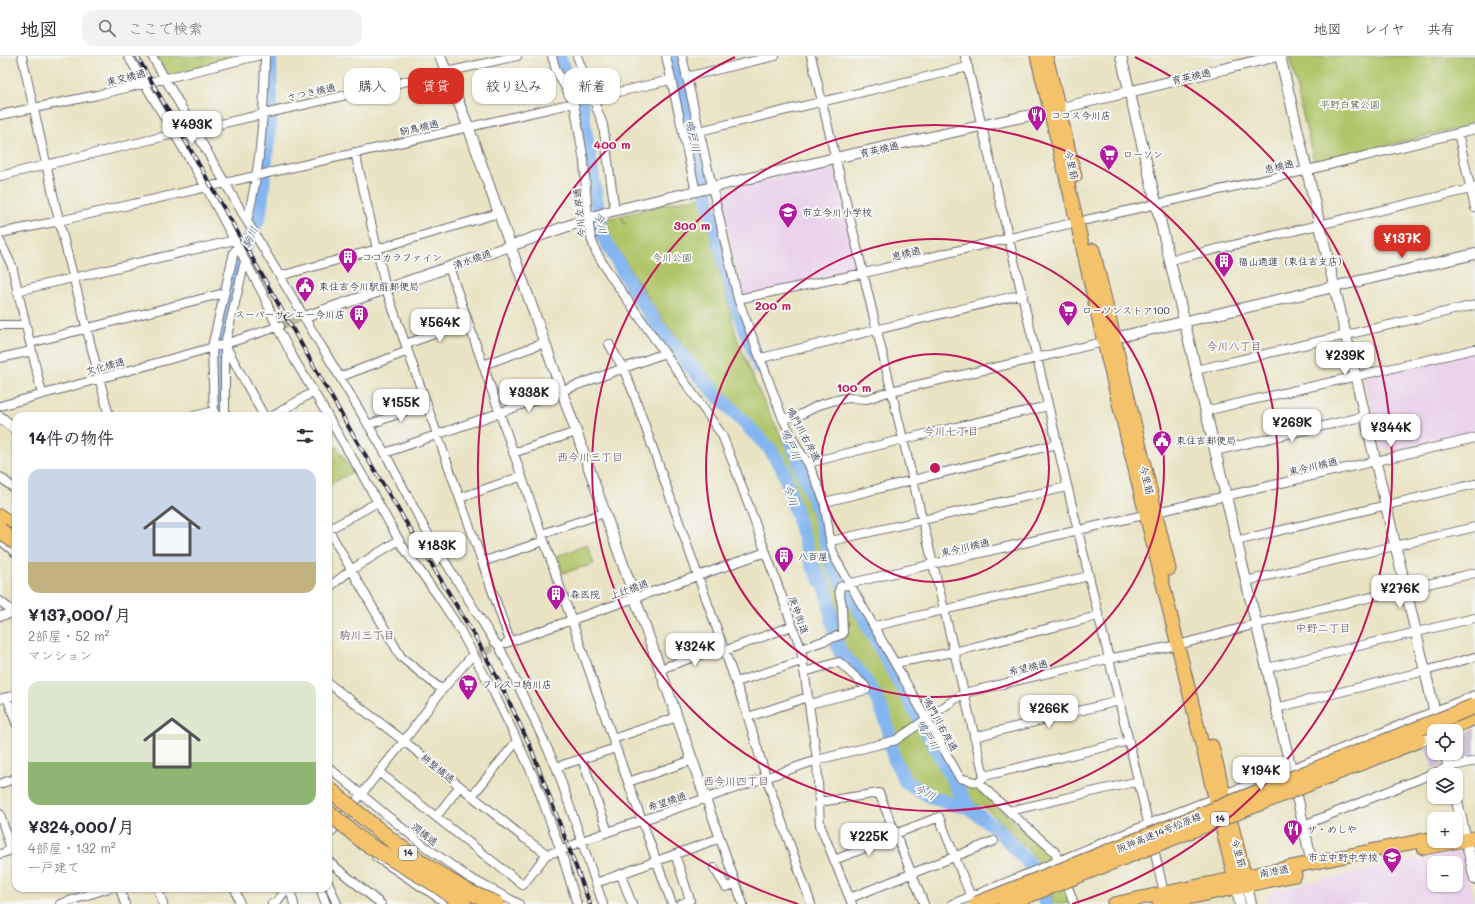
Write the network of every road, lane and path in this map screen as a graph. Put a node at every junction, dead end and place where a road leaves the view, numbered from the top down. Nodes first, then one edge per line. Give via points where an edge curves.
1 (22, 56) edge
2 (128, 56) edge
3 (152, 56) edge
4 (257, 56) edge
5 (265, 56) edge
6 (440, 56) edge
7 (517, 56) edge
8 (552, 56) edge
9 (577, 56) edge
10 (666, 56) edge
11 (682, 56) edge
12 (775, 56) edge
13 (811, 56) edge
14 (965, 56) edge
15 (1037, 56) edge
16 (1046, 56) edge
17 (1121, 56) edge
18 (1277, 56) edge
19 (1280, 56) edge
20 (968, 67) junction
21 (444, 68) edge
22 (464, 68) edge
23 (582, 68) edge
24 (686, 77) junction
25 (164, 78) junction
26 (670, 80) junction
27 (408, 81) edge
28 (144, 83) junction
29 (564, 85) edge
30 (1130, 91) junction
31 (620, 92) edge
32 (822, 102) junction
33 (459, 104) edge
34 (569, 104) edge
35 (574, 104) edge
36 (595, 104) edge
37 (33, 108) junction
38 (1054, 109) junction
39 (264, 113) junction
40 (0, 115) edge
41 (468, 126) junction
42 (982, 126) junction
43 (1475, 129) edge
44 (194, 130) junction
45 (699, 131) junction
46 (1458, 133) junction
47 (174, 134) junction
48 (355, 152) junction
49 (835, 158) junction
50 (46, 165) junction
51 (1308, 170) junction
52 (258, 175) junction
53 (0, 176) edge
54 (225, 182) junction
55 (206, 187) junction
56 (1473, 189) edge
57 (705, 190) junction
58 (1156, 204) junction
59 (1475, 208) edge
60 (615, 211) junction
61 (499, 213) junction
62 (595, 217) junction
63 (59, 221) junction
64 (1082, 221) junction
65 (249, 224) junction
66 (1320, 225) junction
67 (0, 233) edge
68 (1010, 238) junction
69 (0, 241) edge
70 (511, 245) junction
71 (237, 246) junction
72 (377, 249) junction
73 (1475, 254) edge
74 (1170, 260) junction
75 (245, 261) junction
76 (449, 267) junction
77 (864, 273) junction
78 (280, 276) junction
79 (73, 278) junction
80 (1335, 286) junction
81 (386, 288) junction
82 (17, 291) junction
83 (224, 292) junction
84 (1023, 294) junction
85 (738, 299) junction
86 (1475, 305) edge
87 (305, 317) junction
88 (1185, 321) junction
89 (468, 322) junction
90 (0, 325) edge
91 (26, 325) junction
92 (278, 327) junction
93 (85, 328) junction
94 (877, 330) junction
95 (1346, 335) junction
96 (1109, 340) junction
97 (544, 342) junction
98 (30, 343) junction
99 (224, 344) junction
100 (609, 344) dead end
101 (214, 347) junction
102 (407, 348) junction
103 (1475, 349) edge
104 (32, 351) junction
105 (665, 353) junction
106 (0, 358) edge
107 (761, 358) junction
108 (1038, 358) junction
109 (483, 365) junction
110 (623, 368) junction
111 (1196, 370) junction
112 (1356, 376) junction
113 (340, 377) junction
114 (99, 378) junction
115 (562, 391) junction
116 (891, 391) junction
117 (313, 392) junction
118 (42, 394) junction
119 (427, 403) junction
120 (0, 406) edge
121 (1048, 406) junction
122 (1205, 411) junction
123 (108, 412) edge
124 (214, 412) edge
125 (225, 412) edge
126 (262, 412) edge
127 (280, 412) edge
128 (326, 412) edge
129 (499, 412) junction
130 (1366, 416) junction
131 (0, 417) edge
132 (783, 419) junction
133 (368, 425) junction
134 (12, 427) edge
135 (332, 429) edge
136 (576, 432) junction
137 (437, 434) junction
138 (1475, 438) edge
139 (904, 439) junction
140 (1057, 444) junction
141 (1215, 451) junction
142 (385, 453) junction
143 (513, 453) junction
144 (1376, 461) junction
145 (808, 463) junction
146 (522, 476) junction
147 (0, 477) edge
148 (913, 480) junction
149 (1475, 484) edge
150 (12, 487) edge
151 (1068, 487) junction
152 (1226, 496) junction
153 (460, 498) junction
154 (378, 502) junction
155 (824, 502) junction
156 (1387, 505) junction
157 (0, 510) edge
158 (604, 513) junction
159 (1150, 513) junction
160 (0, 517) edge
161 (12, 519) edge
162 (923, 520) junction
163 (12, 526) edge
164 (1475, 527) edge
165 (332, 530) edge
166 (1078, 531) junction
167 (332, 537) edge
168 (543, 538) junction
169 (399, 540) junction
170 (1236, 540) junction
171 (831, 541) junction
172 (1397, 546) junction
173 (766, 552) junction
174 (482, 562) junction
175 (933, 565) junction
176 (351, 570) junction
177 (1475, 573) edge
178 (697, 576) junction
179 (1089, 576) junction
180 (1246, 581) junction
181 (332, 585) edge
182 (846, 585) junction
183 (1407, 589) junction
184 (634, 598) junction
185 (0, 601) edge
186 (944, 609) junction
187 (12, 611) edge
188 (12, 614) edge
189 (0, 616) edge
190 (1098, 616) junction
191 (1475, 618) edge
192 (572, 620) junction
193 (1256, 624) junction
194 (792, 626) junction
195 (875, 626) junction
196 (1416, 632) junction
197 (510, 641) junction
198 (1182, 644) junction
199 (499, 646) junction
200 (724, 649) junction
201 (801, 649) junction
202 (954, 652) junction
203 (474, 656) junction
204 (1475, 657) edge
205 (1108, 659) junction
206 (802, 661) junction
207 (895, 663) junction
208 (1267, 668) junction
209 (660, 669) junction
210 (1425, 671) junction
211 (804, 672) junction
212 (736, 682) junction
213 (332, 686) edge
214 (442, 690) junction
215 (964, 692) junction
216 (1475, 695) edge
217 (4, 698) edge
218 (808, 700) junction
219 (1119, 701) junction
220 (1475, 706) edge
221 (1276, 708) junction
222 (1434, 711) junction
223 (12, 715) edge
224 (677, 717) junction
225 (748, 717) junction
226 (1475, 718) edge
227 (922, 721) junction
228 (1438, 724) edge
229 (1459, 724) edge
230 (1462, 724) edge
231 (974, 737) junction
232 (1427, 738) edge
233 (1427, 738) edge
234 (613, 739) junction
235 (1128, 740) junction
236 (404, 741) junction
237 (517, 741) junction
238 (616, 748) junction
239 (582, 759) junction
240 (693, 760) junction
241 (817, 760) junction
242 (1475, 761) edge
243 (556, 767) junction
244 (1458, 768) edge
245 (332, 769) edge
246 (1291, 769) junction
247 (380, 773) junction
248 (984, 776) junction
249 (766, 777) junction
250 (12, 779) edge
251 (332, 780) edge
252 (1427, 780) edge
253 (1138, 781) junction
254 (1, 782) edge
255 (628, 782) junction
256 (979, 783) junction
257 (460, 786) junction
258 (332, 791) edge
259 (1296, 792) junction
260 (362, 795) junction
261 (472, 796) junction
262 (1219, 796) junction
263 (706, 799) junction
264 (332, 801) edge
265 (819, 802) junction
266 (1458, 804) edge
267 (1009, 811) junction
268 (0, 814) edge
269 (332, 815) edge
270 (436, 817) junction
271 (332, 820) edge
272 (642, 820) junction
273 (1230, 820) junction
274 (337, 824) junction
275 (1149, 824) junction
276 (1304, 825) junction
277 (332, 831) edge
278 (608, 832) junction
279 (1467, 834) edge
280 (896, 835) junction
281 (720, 838) junction
282 (1427, 839) edge
283 (582, 841) junction
284 (994, 841) dead end
285 (12, 844) edge
286 (12, 850) edge
287 (560, 851) junction
288 (0, 854) edge
289 (547, 854) junction
290 (676, 854) junction
291 (955, 857) junction
292 (834, 860) junction
293 (656, 861) junction
294 (1059, 862) junction
295 (332, 864) edge
296 (1312, 864) junction
297 (714, 868) dead end
298 (621, 874) junction
299 (912, 874) junction
300 (1475, 879) edge
301 (1241, 882) junction
302 (596, 883) junction
303 (736, 884) junction
304 (97, 892) edge
305 (121, 892) edge
306 (159, 892) edge
307 (236, 892) edge
308 (278, 892) edge
309 (284, 892) edge
310 (290, 892) edge
311 (322, 892) edge
312 (332, 892) edge
313 (280, 897) junction
314 (974, 900) edge
315 (851, 901) edge
316 (1163, 901) edge
317 (60, 904) edge
318 (125, 904) edge
319 (163, 904) edge
320 (240, 904) edge
321 (272, 904) edge
322 (294, 904) edge
323 (326, 904) edge
324 (337, 904) edge
325 (381, 904) edge
326 (448, 904) edge
327 (463, 904) edge
328 (472, 904) edge
329 (489, 904) edge
330 (496, 904) edge
331 (519, 904) edge
332 (577, 904) edge
333 (603, 904) edge
334 (632, 904) edge
335 (672, 904) edge
336 (681, 904) edge
337 (743, 904) edge
338 (811, 904) edge
339 (924, 904) edge
340 (952, 904) edge
341 (1006, 904) edge
342 (1074, 904) edge
343 (1114, 904) edge
344 (1240, 904) edge
345 (1251, 904) edge

1 - 37 street
2 - 28 street
3 - 25 street
4 - 25 street, 東交橋通
5 - 39 street
6 - 21 street
7 - 22 street, さつき橋通
8 - 29 street, 今川左岸通
9 - 23 street
10 - 26 street
11 - 24 street, 鳴門川右岸通
12 - 24 street
13 - 32 street
14 - 20 street
15 - 38 main road, 今里筋
16 - 38 main road, 今里筋
17 - 30 street
18 - 30 street, 育英橋通
19 - 51 street
20 - 32 street
20 - 42 street
24 - 45 street, 鳴門川右岸通
25 - 28 street, 東交橋通
25 - 44 street
26 - 31 street
26 - 57 street
27 - 39 street, さつき橋通
28 - 37 street, 東交橋通
28 - 47 street
30 - 38 street, 育英橋通
30 - 58 street
32 - 45 street
32 - 49 street
33 - 41 street
34 - 41 street, 駒鳥橋通
35 - 62 street, 今川左岸通
36 - 60 street via 603,125
37 - 40 street, 東交橋通
37 - 50 street
38 - 42 street, 育英橋通
38 - 64 main road, 今里筋
39 - 44 street
39 - 52 street
41 - 48 street, 駒鳥橋通
41 - 61 street
42 - 49 street, 育英橋通
42 - 68 street
43 - 46 street, 恵橋通
44 - 54 street
45 - 57 street, 鳴門川右岸通
46 - 51 street, 恵橋通
46 - 56 street
47 - 50 street
47 - 55 street
48 - 52 street, 駒鳥橋通
48 - 72 street
49 - 57 street, 育英橋通
49 - 77 street
50 - 53 street
50 - 63 street
51 - 58 street, 恵橋通
51 - 66 street
52 - 54 street, 駒鳥橋通
52 - 65 street
54 - 55 street, 駒鳥橋通
54 - 65 street
55 - 63 street
55 - 71 street
56 - 59 street
56 - 66 street
57 - 60 street, 育英橋通
57 - 85 street, 鳴門川右岸通
58 - 64 street, 恵橋通
58 - 74 street
60 - 62 street, 育英橋通
61 - 70 street
61 - 72 street
62 - 70 street, 清水橋通
62 - 105 street, 今川左岸通 via 591,238 596,252
63 - 67 street
63 - 79 street
64 - 68 street, 恵橋通
64 - 96 main road, 今里筋
65 - 78 street
66 - 74 street
66 - 80 street
68 - 77 street, 恵橋通
68 - 84 street
69 - 82 street via 12,266
70 - 76 street, 清水橋通
70 - 97 street
71 - 75 street
71 - 79 street
71 - 83 street
72 - 78 street
72 - 81 street
73 - 80 street
74 - 88 street
75 - 92 street
75 - 99 street
76 - 81 street, 清水橋通
76 - 89 street
77 - 85 street, 恵橋通
77 - 94 street
78 - 87 street
79 - 82 street
79 - 93 street
80 - 88 street
80 - 95 street
81 - 87 street, 清水橋通
81 - 102 street
82 - 91 street
83 - 93 street
83 - 101 street
84 - 94 street
84 - 108 street
85 - 107 street, 鳴門川右岸通
86 - 95 street
87 - 113 street
88 - 96 street
88 - 111 street
89 - 102 street
89 - 109 street
90 - 91 street
91 - 98 street
92 - 99 street
92 - 117 street
93 - 98 street
93 - 114 street
94 - 107 street
94 - 116 street
95 - 111 street
95 - 112 street
96 - 108 street
96 - 159 main road, 今里筋
97 - 109 street
97 - 115 street
98 - 104 street
99 - 101 street, 文化橋通
99 - 125 street
99 - 126 street
100 - 110 street
101 - 114 street, 文化橋通
101 - 124 street
102 - 113 street
102 - 119 street
103 - 112 street
104 - 106 street
104 - 118 street
105 - 110 street
105 - 173 street, 庚申街道 via 722,435
107 - 132 street, 鳴門川右岸通
108 - 116 street
108 - 121 street
109 - 129 street
110 - 115 street
110 - 178 street
111 - 122 street
112 - 122 street
112 - 130 street
113 - 133 street
114 - 118 street, 文化橋通
114 - 123 street
115 - 129 street
115 - 136 street
116 - 132 street via 867,399 836,400
116 - 139 street
117 - 127 street
117 - 128 street
118 - 120 street, 文化橋通
119 - 133 street
119 - 137 street
121 - 139 street
121 - 140 street
122 - 141 street
129 - 137 street
129 - 143 street
130 - 141 street
130 - 144 street
131 - 134 street
132 - 145 street, 鳴門川右岸通
133 - 142 street
135 - 154 street
136 - 143 street
136 - 158 street
137 - 142 street
137 - 153 street
138 - 144 street, 東今川橋通
139 - 145 street
139 - 148 street
140 - 148 street
140 - 151 street
141 - 152 street
142 - 199 street via 424,527
143 - 146 street
144 - 152 street, 東今川橋通
144 - 156 street
145 - 155 street, 鳴門川右岸通
146 - 153 street
146 - 168 street
147 - 150 street
148 - 155 street
148 - 162 street
149 - 156 street
151 - 162 street
151 - 166 street
152 - 159 street, 東今川橋通
152 - 170 street
153 - 174 street
154 - 165 street
154 - 169 street
155 - 171 street, 鳴門川右岸通
156 - 170 street
156 - 172 street
157 - 161 street
158 - 168 street
158 - 184 street
159 - 166 street, 東今川橋通
159 - 198 main road, 今里筋
160 - 163 highway
162 - 171 street
162 - 175 street
164 - 172 street
166 - 175 street, 東今川橋通
166 - 179 street
167 - 176 street
168 - 174 street
168 - 192 street
169 - 176 street
169 - 203 street via 459,628
170 - 180 street
171 - 182 street, 鳴門川右岸通
172 - 180 street
172 - 183 street
173 - 178 street, 上辻橋通
173 - 194 street, 庚申街道
174 - 197 street
175 - 182 street, 東今川橋通
175 - 186 street
176 - 181 street
176 - 214 street via 401,657
177 - 183 street, 希望橋通
178 - 184 street, 上辻橋通
178 - 200 street
179 - 186 street
179 - 190 street
180 - 193 street
182 - 195 street, 鳴門川右岸通
182 - 201 street via 838,591 842,605 843,634
183 - 193 street, 希望橋通
183 - 196 street
184 - 192 street, 上辻橋通
184 - 209 street
185 - 187 street
186 - 195 street
186 - 202 street
188 - 189 street
190 - 202 street
190 - 205 street
191 - 196 street
192 - 197 street, 上辻橋通
192 - 234 street
193 - 198 street, 希望橋通
193 - 208 street
194 - 200 street
194 - 201 street, 庚申街道
195 - 207 street, 鳴門川右岸通
196 - 208 street
196 - 210 street
197 - 199 street, 上辻橋通
198 - 205 street, 希望橋通
198 - 262 main road, 今里筋
199 - 243 street
200 - 209 street
200 - 212 street
201 - 206 street, 庚申街道
202 - 207 street
202 - 215 street
203 - 214 street
203 - 237 street
204 - 210 street
205 - 215 street, 希望橋通
205 - 219 street
206 - 211 street, 庚申街道
206 - 212 street
207 - 227 street, 鳴門川右岸通
208 - 221 street
209 - 224 street
210 - 221 street
210 - 222 street
211 - 218 street, 庚申街道
211 - 218 street via 839,662 865,686 866,690
212 - 225 street
213 - 236 street, 耕整橋通
214 - 236 street
215 - 227 street, 希望橋通
215 - 231 street
216 - 222 street
217 - 223 street
218 - 225 street
218 - 241 street, 庚申街道
219 - 231 street
219 - 235 street
220 - 314 highway, 阪神高速14号松原線 / 14, bridge
221 - 246 street
222 - 228 street
222 - 246 street
224 - 234 street
224 - 240 street
225 - 249 street
226 - 229 highway
226 - 230 street
227 - 241 street, 希望橋通 via 896,740
227 - 256 street, 鳴門川右岸通 via 960,778
231 - 248 street
232 - 259 street
233 - 341 highway, 阪神高速14号松原線 / 14, bridge
234 - 238 street
235 - 248 street
235 - 253 street
236 - 247 street
236 - 257 street, 耕整橋通
237 - 261 street
237 - 287 street via 535,780
238 - 239 street
238 - 255 street
239 - 243 street
239 - 278 street
240 - 255 street
240 - 263 street
241 - 249 street, 希望橋通
241 - 265 street, 庚申街道
242 - 244 street
243 - 283 street
245 - 260 street, 潤橋通
246 - 259 street
246 - 262 street
247 - 260 street
247 - 270 street
248 - 256 street
249 - 263 street, 希望橋通
249 - 338 street
250 - 254 street
251 - 329 highway, bridge
252 - 276 street
253 - 267 street
253 - 275 street
255 - 272 street
256 - 267 street
257 - 261 street, 耕整橋通
257 - 270 street
258 - 330 highway, 14, bridge via 388,839 424,865 464,890
259 - 273 street
259 - 276 street
260 - 274 street
260 - 331 street, 潤橋通 via 423,845 468,877
261 - 289 street, 耕整橋通
262 - 273 main road, 今里筋
262 - 275 street
262 - 301 main road, 今里筋
263 - 272 street, 希望橋通
263 - 281 street
264 - 328 highway, 14, bridge via 422,874
265 - 280 street via 879,793
265 - 292 street, 庚申街道 via 820,825
266 - 279 street
267 - 294 street via 1055,852
268 - 285 street
269 - 327 highway, bridge via 365,843 437,885
270 - 289 street via 522,885
271 - 274 street
272 - 278 street, 希望橋通
272 - 293 street
273 - 301 main road, 今里筋
274 - 277 street
274 - 326 street via 379,860
275 - 294 street
275 - 316 street
276 - 296 street
278 - 283 street, 希望橋通
279 - 300 street
279 - 301 main road, 南港通
280 - 291 street via 939,817
280 - 292 street
280 - 299 street
281 - 290 street
281 - 303 street
282 - 296 main road, 南港通
283 - 287 street, 希望橋通
283 - 302 street
284 - 291 street
286 - 288 street
287 - 289 street, 希望橋通
287 - 332 street
290 - 293 street
290 - 336 street via 690,900
291 - 299 street
291 - 314 street
292 - 315 street, 庚申街道
293 - 298 street
293 - 335 street
294 - 314 street
294 - 342 street
295 - 325 street
296 - 301 main road, 南港通
297 - 303 street via 726,887
298 - 302 street
298 - 334 street
299 - 315 street
299 - 339 street
301 - 316 main road, 南港通
301 - 344 street, 今里筋
301 - 345 street, 今里筋
302 - 333 street
303 - 337 street
304 - 317 street
305 - 318 street
306 - 319 street
307 - 320 street
308 - 313 street
309 - 313 street
310 - 322 street
311 - 323 street
312 - 324 street
313 - 321 street
314 - 340 street
316 - 343 main road, 南港通

